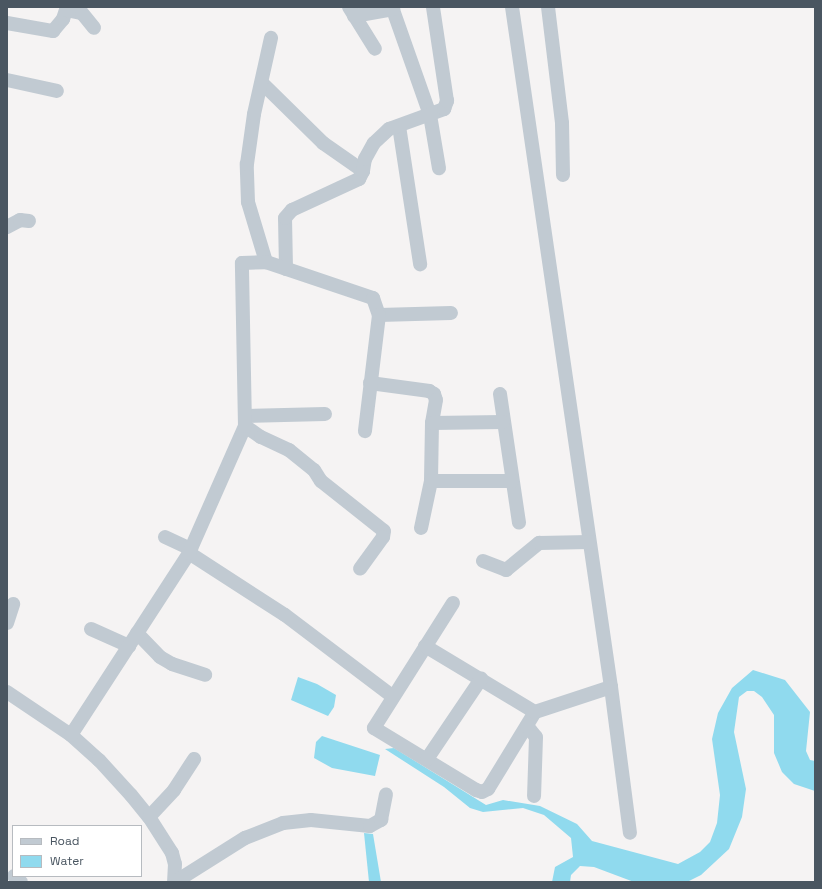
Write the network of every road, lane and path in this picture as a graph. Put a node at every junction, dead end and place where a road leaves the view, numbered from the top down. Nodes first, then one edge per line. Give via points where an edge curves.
1 (433, 7) edge
2 (512, 7) edge
3 (548, 7) edge
4 (61, 8) edge
5 (392, 8) edge
6 (351, 12) edge
7 (7, 23) edge
8 (94, 28) dead end
9 (271, 38) dead end
10 (375, 49) dead end
11 (7, 80) edge
12 (262, 83) junction
13 (57, 90) dead end
14 (430, 115) junction
15 (399, 126) junction
16 (439, 168) dead end
17 (363, 171) junction
18 (563, 175) dead end
19 (29, 221) dead end
20 (7, 227) edge
21 (266, 262) junction
22 (420, 264) dead end
23 (286, 269) junction
24 (451, 313) dead end
25 (379, 316) junction
26 (370, 383) junction
27 (500, 394) dead end
28 (325, 414) dead end
29 (245, 421) junction
30 (503, 422) junction
31 (432, 423) junction
32 (365, 431) dead end
33 (431, 481) junction
34 (512, 482) junction
35 (519, 523) dead end
36 (421, 528) dead end
37 (165, 536) dead end
38 (589, 542) junction
39 (190, 551) junction
40 (482, 561) dead end
41 (360, 569) dead end
42 (453, 603) dead end
43 (13, 604) dead end
44 (7, 623) edge
45 (90, 629) dead end
46 (137, 633) junction
47 (129, 646) junction
48 (425, 646) junction
49 (205, 675) dead end
50 (481, 679) junction
51 (612, 687) junction
52 (7, 692) edge
53 (392, 696) junction
54 (535, 712) junction
55 (527, 726) junction
56 (71, 735) junction
57 (194, 759) dead end
58 (427, 759) junction
59 (386, 794) dead end
60 (534, 796) dead end
61 (149, 817) junction
62 (630, 833) dead end
63 (175, 882) edge

1 - 14 street via 447,101 444,109
2 - 38 street
3 - 18 street via 562,123
4 - 7 street via 63,19 53,31
4 - 8 street via 82,13
5 - 6 street
5 - 14 street
6 - 10 street
9 - 12 street
11 - 13 street
12 - 17 street via 323,143
12 - 21 street via 247,164 248,202
14 - 15 street
14 - 16 street
15 - 17 street via 389,130 374,143 365,159
15 - 22 street
17 - 23 street via 358,179 292,210 285,218
19 - 20 street via 20,220
21 - 23 street
21 - 29 street via 244,262 240,266
23 - 25 street via 373,298
24 - 25 street
25 - 26 street
26 - 31 street via 428,390 434,394 436,400
26 - 32 street
27 - 30 street
28 - 29 street
29 - 39 street
29 - 41 street via 261,437 289,450 314,470 321,481 384,531 383,537
30 - 31 street
30 - 34 street
31 - 33 street
33 - 34 street
33 - 36 street
34 - 35 street
37 - 39 street
38 - 40 street via 539,543 506,570
38 - 51 street
39 - 46 street
39 - 53 street via 286,615
42 - 48 street
43 - 44 street
45 - 47 street
46 - 47 street
46 - 49 street via 160,657 172,664
47 - 56 street
48 - 50 street
48 - 53 street
50 - 54 street
50 - 58 street
51 - 54 street
51 - 62 street
52 - 56 street
53 - 58 street via 374,728
54 - 55 street
55 - 58 street via 488,789 482,792
55 - 60 street via 536,737
56 - 61 street via 99,760
57 - 61 street via 174,790
59 - 63 street via 381,820 370,826 311,820 283,824 244,838
61 - 63 street via 172,853 176,864

